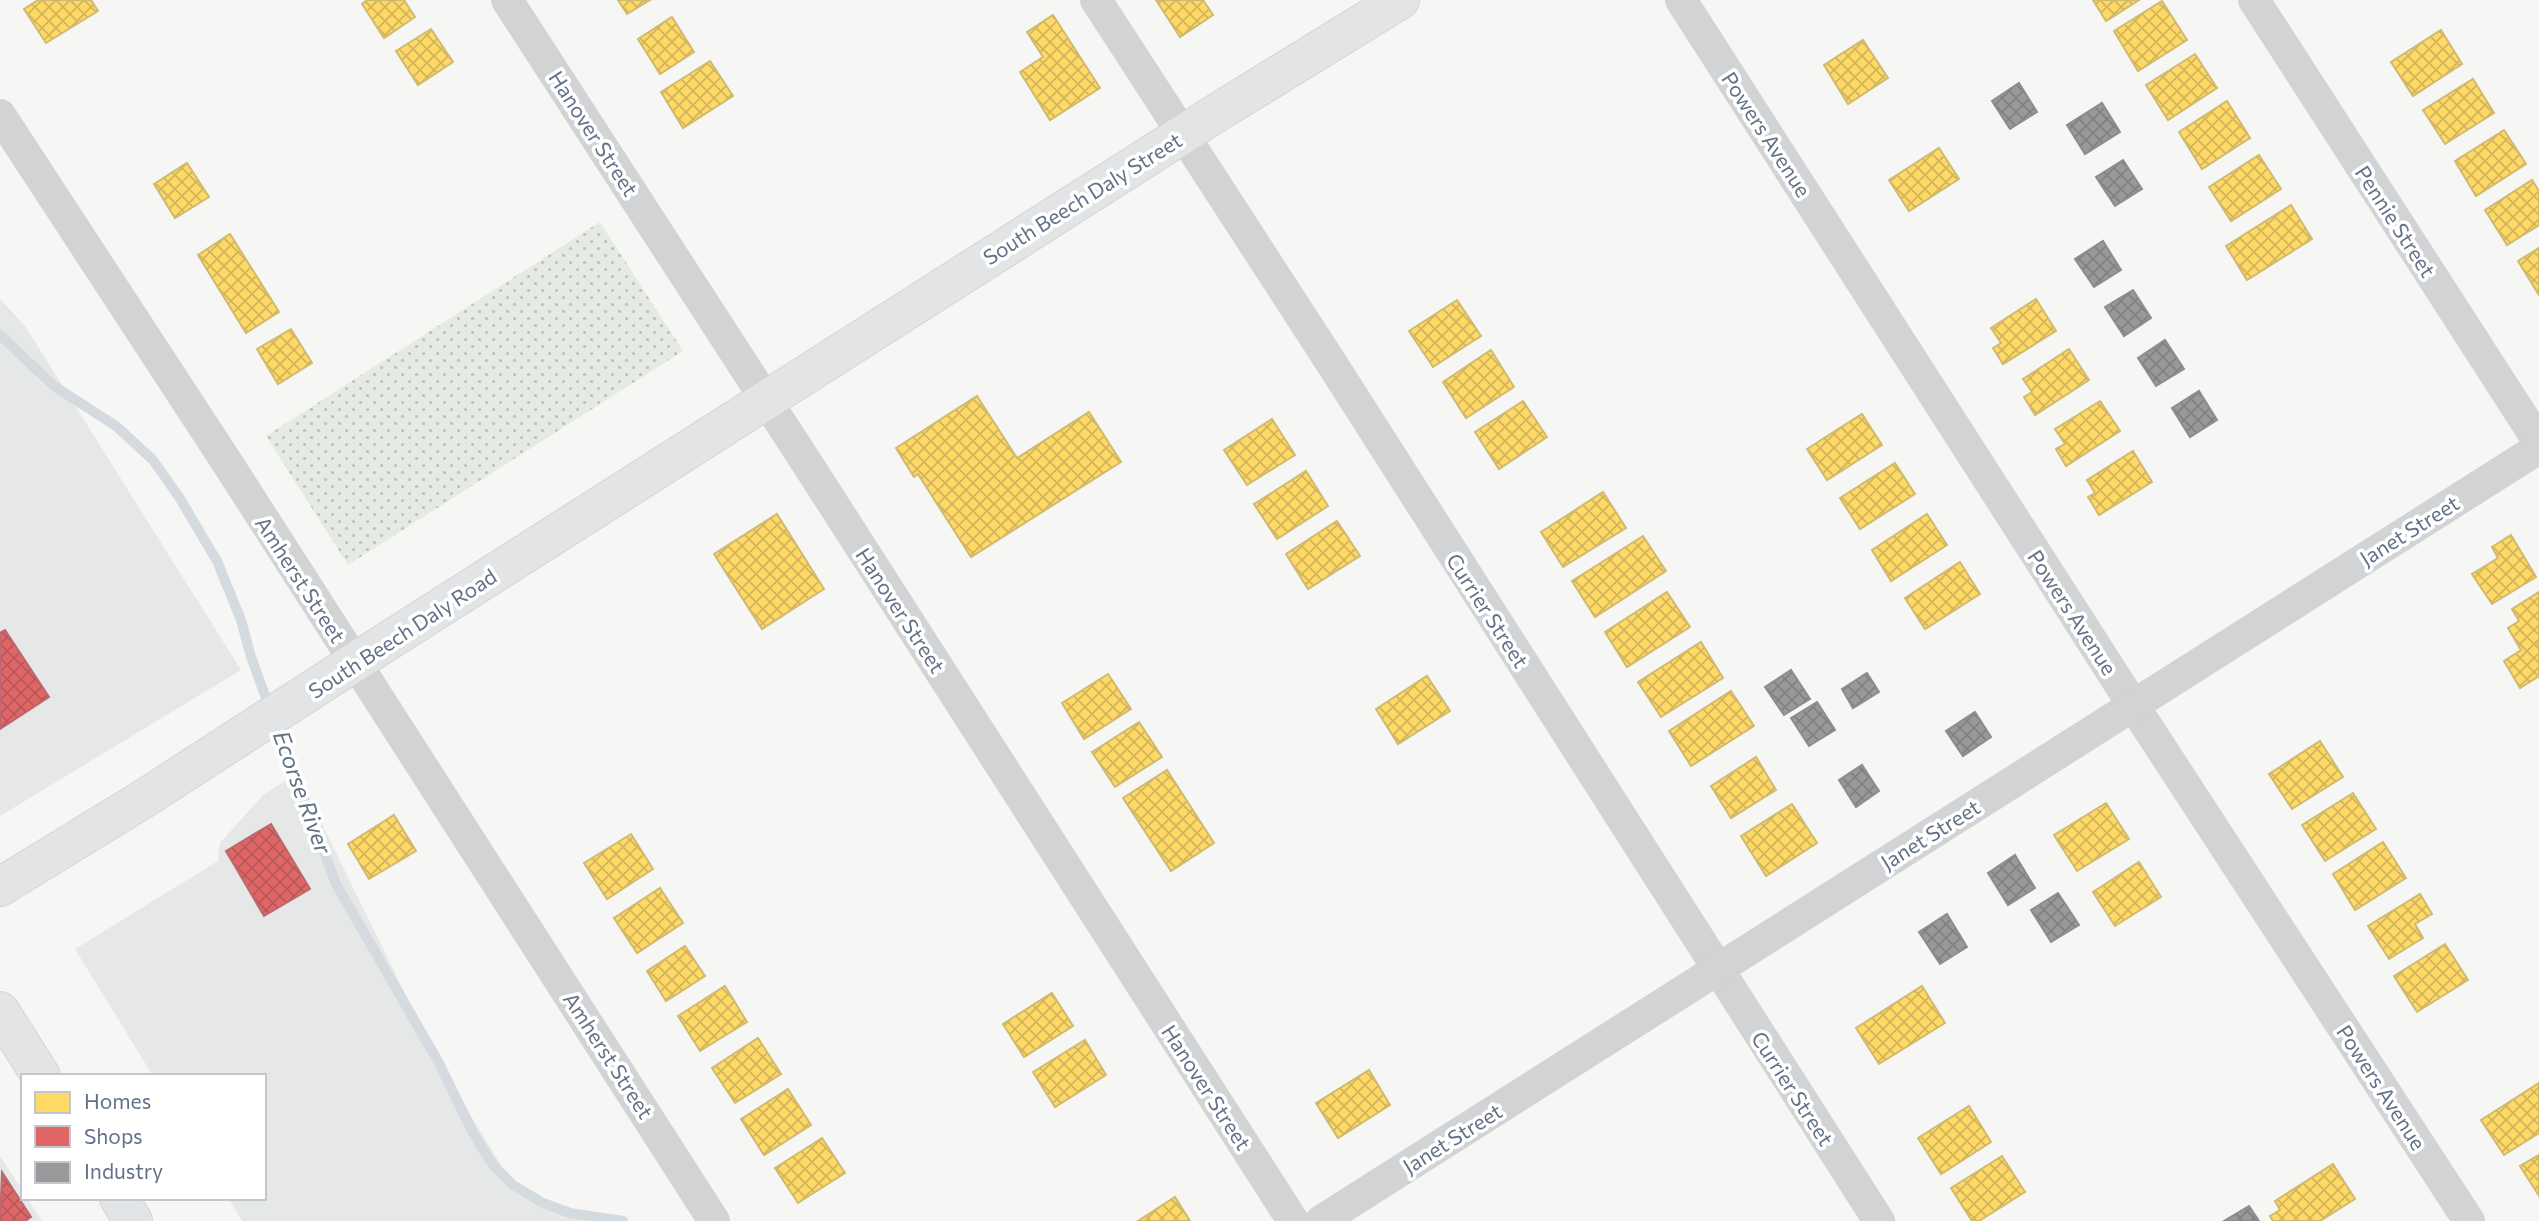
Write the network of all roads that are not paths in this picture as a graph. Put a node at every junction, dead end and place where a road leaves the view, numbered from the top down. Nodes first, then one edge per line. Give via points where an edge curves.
1 (507, 0) edge
2 (1096, 0) edge
3 (1400, 0) edge
4 (1681, 0) edge
5 (2254, 0) edge
6 (0, 115) edge
7 (1183, 135) junction
8 (766, 399) junction
9 (2539, 442) edge
10 (2539, 448) edge
11 (355, 662) junction
12 (2133, 705) junction
13 (0, 887) edge
14 (1717, 969) junction
15 (0, 1011) edge
16 (40, 1074) edge
17 (120, 1200) edge
18 (134, 1221) edge
19 (714, 1221) edge
20 (1293, 1221) edge
21 (1321, 1221) edge
22 (1879, 1221) edge
23 (2469, 1221) edge

1 - 8 street, Hanover Street
2 - 7 street, Currier Street
3 - 7 main road, South Beech Daly Street
4 - 12 street, Powers Avenue
5 - 9 street, Pennie Street
6 - 11 street, Amherst Street
7 - 8 main road, South Beech Daly Street
7 - 14 street, Currier Street
8 - 11 main road, South Beech Daly Road
8 - 20 street, Hanover Street
10 - 12 street, Janet Street
11 - 13 main road, South Beech Daly Road
11 - 19 street, Amherst Street
12 - 14 street, Janet Street
12 - 23 street, Powers Avenue
14 - 21 street, Janet Street
14 - 22 street, Currier Street
15 - 16 main road
17 - 18 main road

